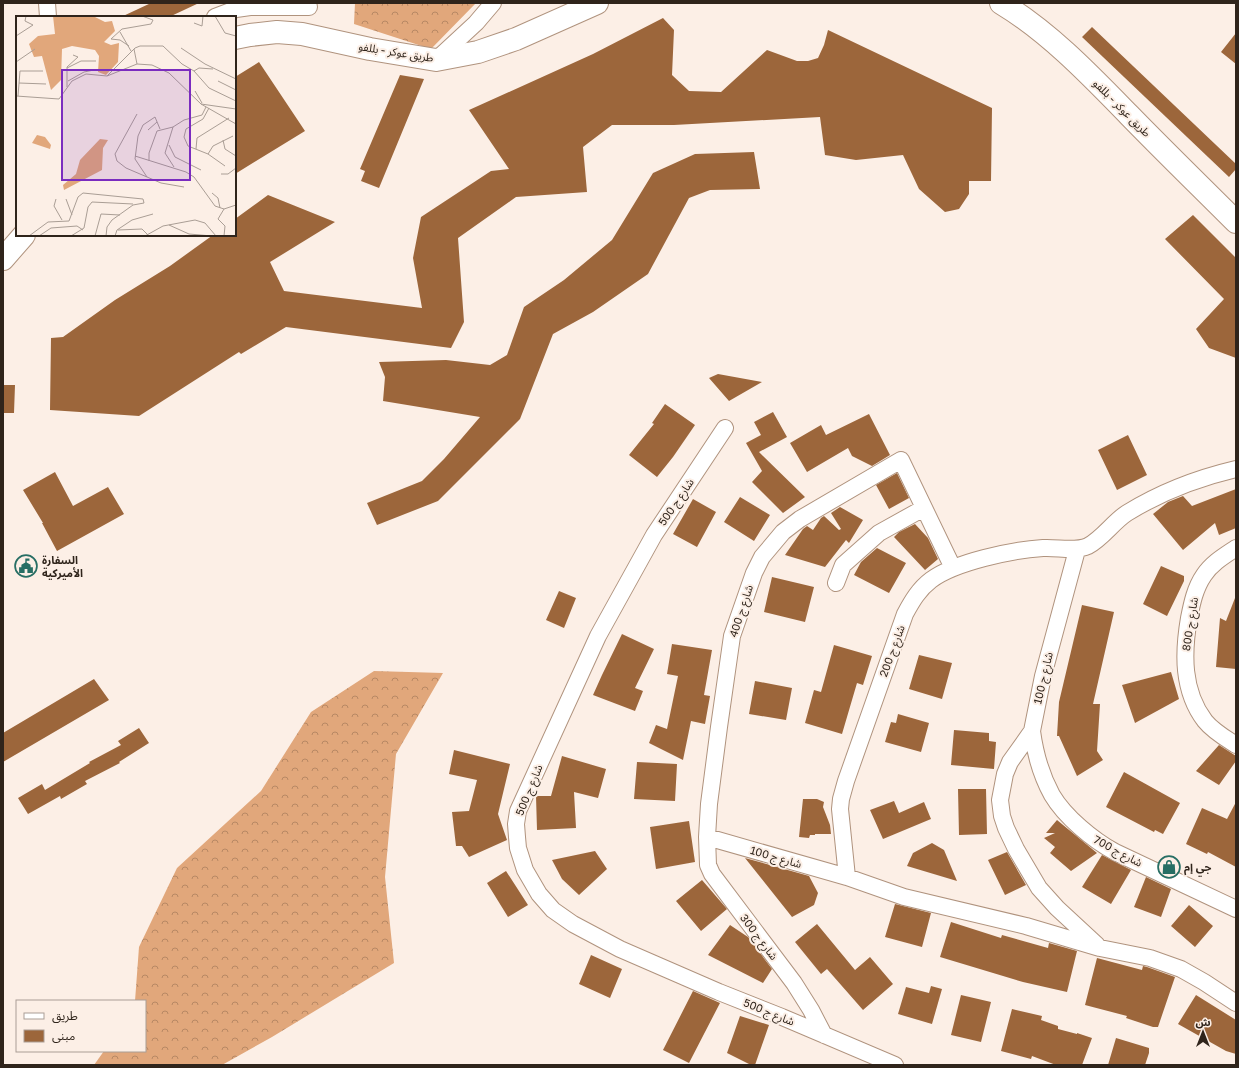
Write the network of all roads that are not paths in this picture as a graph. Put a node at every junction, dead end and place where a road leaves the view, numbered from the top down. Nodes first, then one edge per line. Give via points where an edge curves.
1 (47, 3) edge
2 (493, 3) edge
3 (597, 3) edge
4 (1001, 3) edge
5 (309, 7) dead end
6 (48, 16) edge
7 (218, 16) edge
8 (236, 38) edge
9 (436, 60) junction
10 (1236, 222) edge
11 (23, 236) edge
12 (3, 259) edge
13 (725, 428) dead end
14 (1236, 469) edge
15 (924, 508) junction
16 (1236, 548) edge
17 (1077, 550) junction
18 (953, 568) junction
19 (836, 583) dead end
20 (1032, 731) junction
21 (1236, 744) edge
22 (707, 837) junction
23 (847, 877) junction
24 (1236, 910) edge
25 (1100, 948) junction
26 (1236, 1003) edge
27 (824, 1035) junction
28 (895, 1065) edge

1 - 6 street
2 - 9 street via 476,23
3 - 9 street, طريق عوكر - بللفو via 516,39 478,52
4 - 10 street, طريق عوكر - بللفو via 1037,28 1064,52
5 - 7 street via 250,7
8 - 9 street, طريق عوكر - بللفو via 276,32 302,34
11 - 12 street
13 - 27 street, شارع ج 500 via 654,535 598,636 518,811 518,848 525,870 539,894 553,910 573,924 620,949
14 - 17 street via 1179,486 1143,504 1126,514 1088,546
15 - 18 street
15 - 19 street via 879,533 844,565
15 - 22 street, شارع ج 400 via 901,460 800,519 783,532 762,557 747,590 732,636 709,804
16 - 21 street, شارع ج 800 via 1214,563 1196,589 1185,649 1189,688 1196,705 1205,721 1222,737
17 - 18 street, شارع ج 200 via 1023,550
17 - 20 street, شارع ج 100 via 1043,676
18 - 23 street, شارع ج 200 via 931,580 911,603 846,781 840,809
20 - 24 street, شارع ج 700 via 1034,748 1052,794 1066,813 1092,838 1115,852
20 - 25 street, شارع ج 100 via 1010,762 1005,774 1000,800 1002,816 1016,849 1039,888
22 - 23 street, شارع ج 100
22 - 27 street, شارع ج 300 via 708,865 712,874 794,983
23 - 25 street, شارع ج 100 via 904,897 1026,926
25 - 26 street, شارع ج 100 via 1150,958 1181,969
27 - 28 street, شارع ج 500

